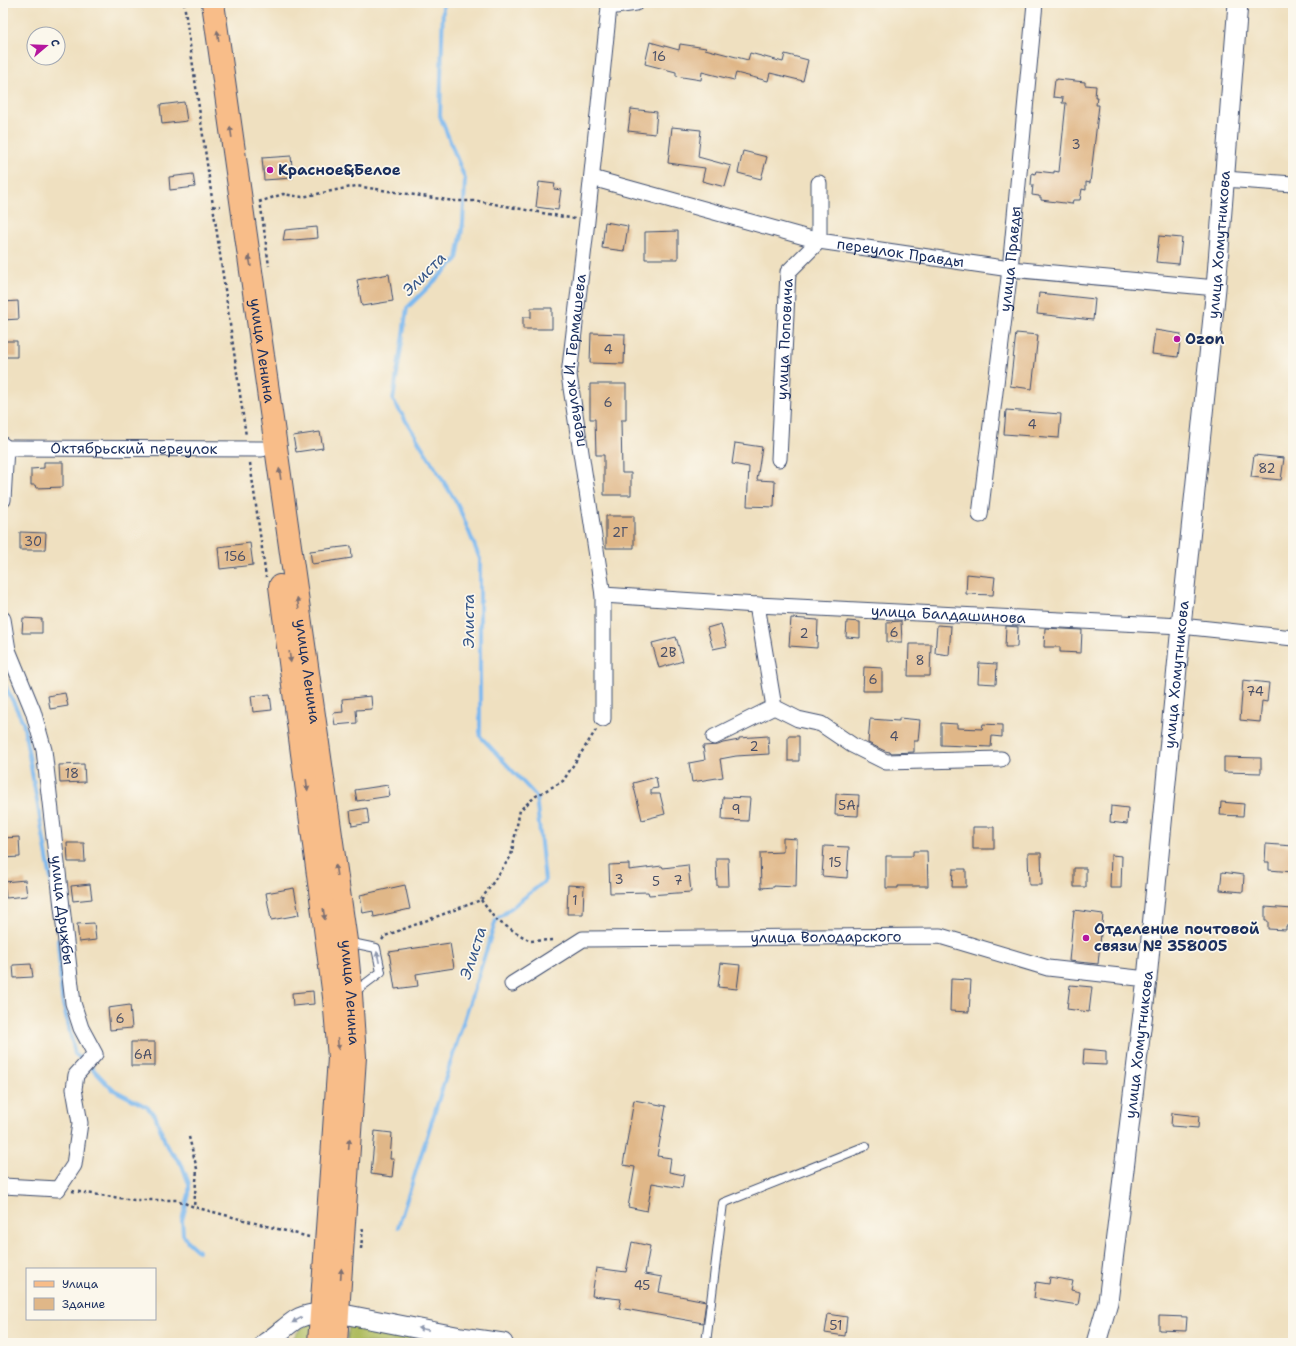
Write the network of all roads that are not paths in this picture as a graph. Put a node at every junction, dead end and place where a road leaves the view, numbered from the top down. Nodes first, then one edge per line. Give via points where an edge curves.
1 (198, 3) edge
2 (214, 3) edge
3 (636, 3) edge
4 (1035, 3) edge
5 (1238, 3) edge
6 (609, 5) edge
7 (592, 178) junction
8 (1224, 178) junction
9 (819, 183) dead end
10 (1293, 184) edge
11 (819, 241) junction
12 (1010, 269) junction
13 (1216, 288) junction
14 (4, 446) edge
15 (255, 448) junction
16 (779, 459) dead end
17 (3, 500) edge
18 (980, 515) dead end
19 (603, 595) junction
20 (757, 605) junction
21 (3, 620) edge
22 (1181, 626) junction
23 (1293, 638) edge
24 (774, 707) junction
25 (603, 719) road end
26 (714, 738) dead end
27 (1001, 759) dead end
28 (346, 942) junction
29 (1147, 979) junction
30 (512, 984) dead end
31 (351, 994) junction
32 (866, 1146) dead end
33 (3, 1186) edge
34 (330, 1312) junction
35 (464, 1340) edge
36 (272, 1341) edge
37 (319, 1343) edge
38 (336, 1343) edge
39 (503, 1343) edge
40 (706, 1343) edge
41 (1096, 1343) edge

1 - 15 main road, улица Ленина
28 -> 2 main road, улица Ленина
3 - 6 street
4 - 12 street, улица Правды
5 - 8 street, улица Хомутникова
6 - 7 street, переулок И. Гермашева
7 - 11 street, переулок Правды
7 - 19 street, переулок И. Гермашева via 568,375
8 - 10 street
8 - 13 street, улица Хомутникова
9 - 11 street
11 - 12 street, переулок Правды
11 - 16 street, улица Поповича via 788,272
12 - 13 street, переулок Правды
12 - 18 street, улица Правды
13 - 22 street, улица Хомутникова
14 - 15 street, Октябрьский переулок
14 - 17 street
15 -> 34 main road, улица Ленина via 333,982 339,1058
19 - 20 street, улица Балдашинова
19 - 25 street, переулок И. Гермашева
20 - 22 street, улица Балдашинова
20 - 24 street
21 - 33 street, улица Дружбы via 8,650 33,711 44,750 73,1003 81,1028 95,1054 76,1075 74,1089 80,1122 74,1165 58,1189
22 - 23 street, улица Балдашинова
22 - 29 street, улица Хомутникова
24 - 26 street
24 - 27 street via 798,719 821,724 852,745 886,762
28 - 31 main road, улица Ленина
31 -> 28 lane via 381,972 376,948
29 - 30 street, улица Володарского via 1048,968 940,936 583,939
29 - 41 street, улица Хомутникова via 1108,1302
34 -> 31 main road, улица Ленина via 355,1057
32 - 40 lane via 723,1203
35 -> 34 street
34 -> 36 street via 297,1319
34 - 37 main road, улица Ленина
34 - 38 main road, улица Ленина
35 - 39 street

